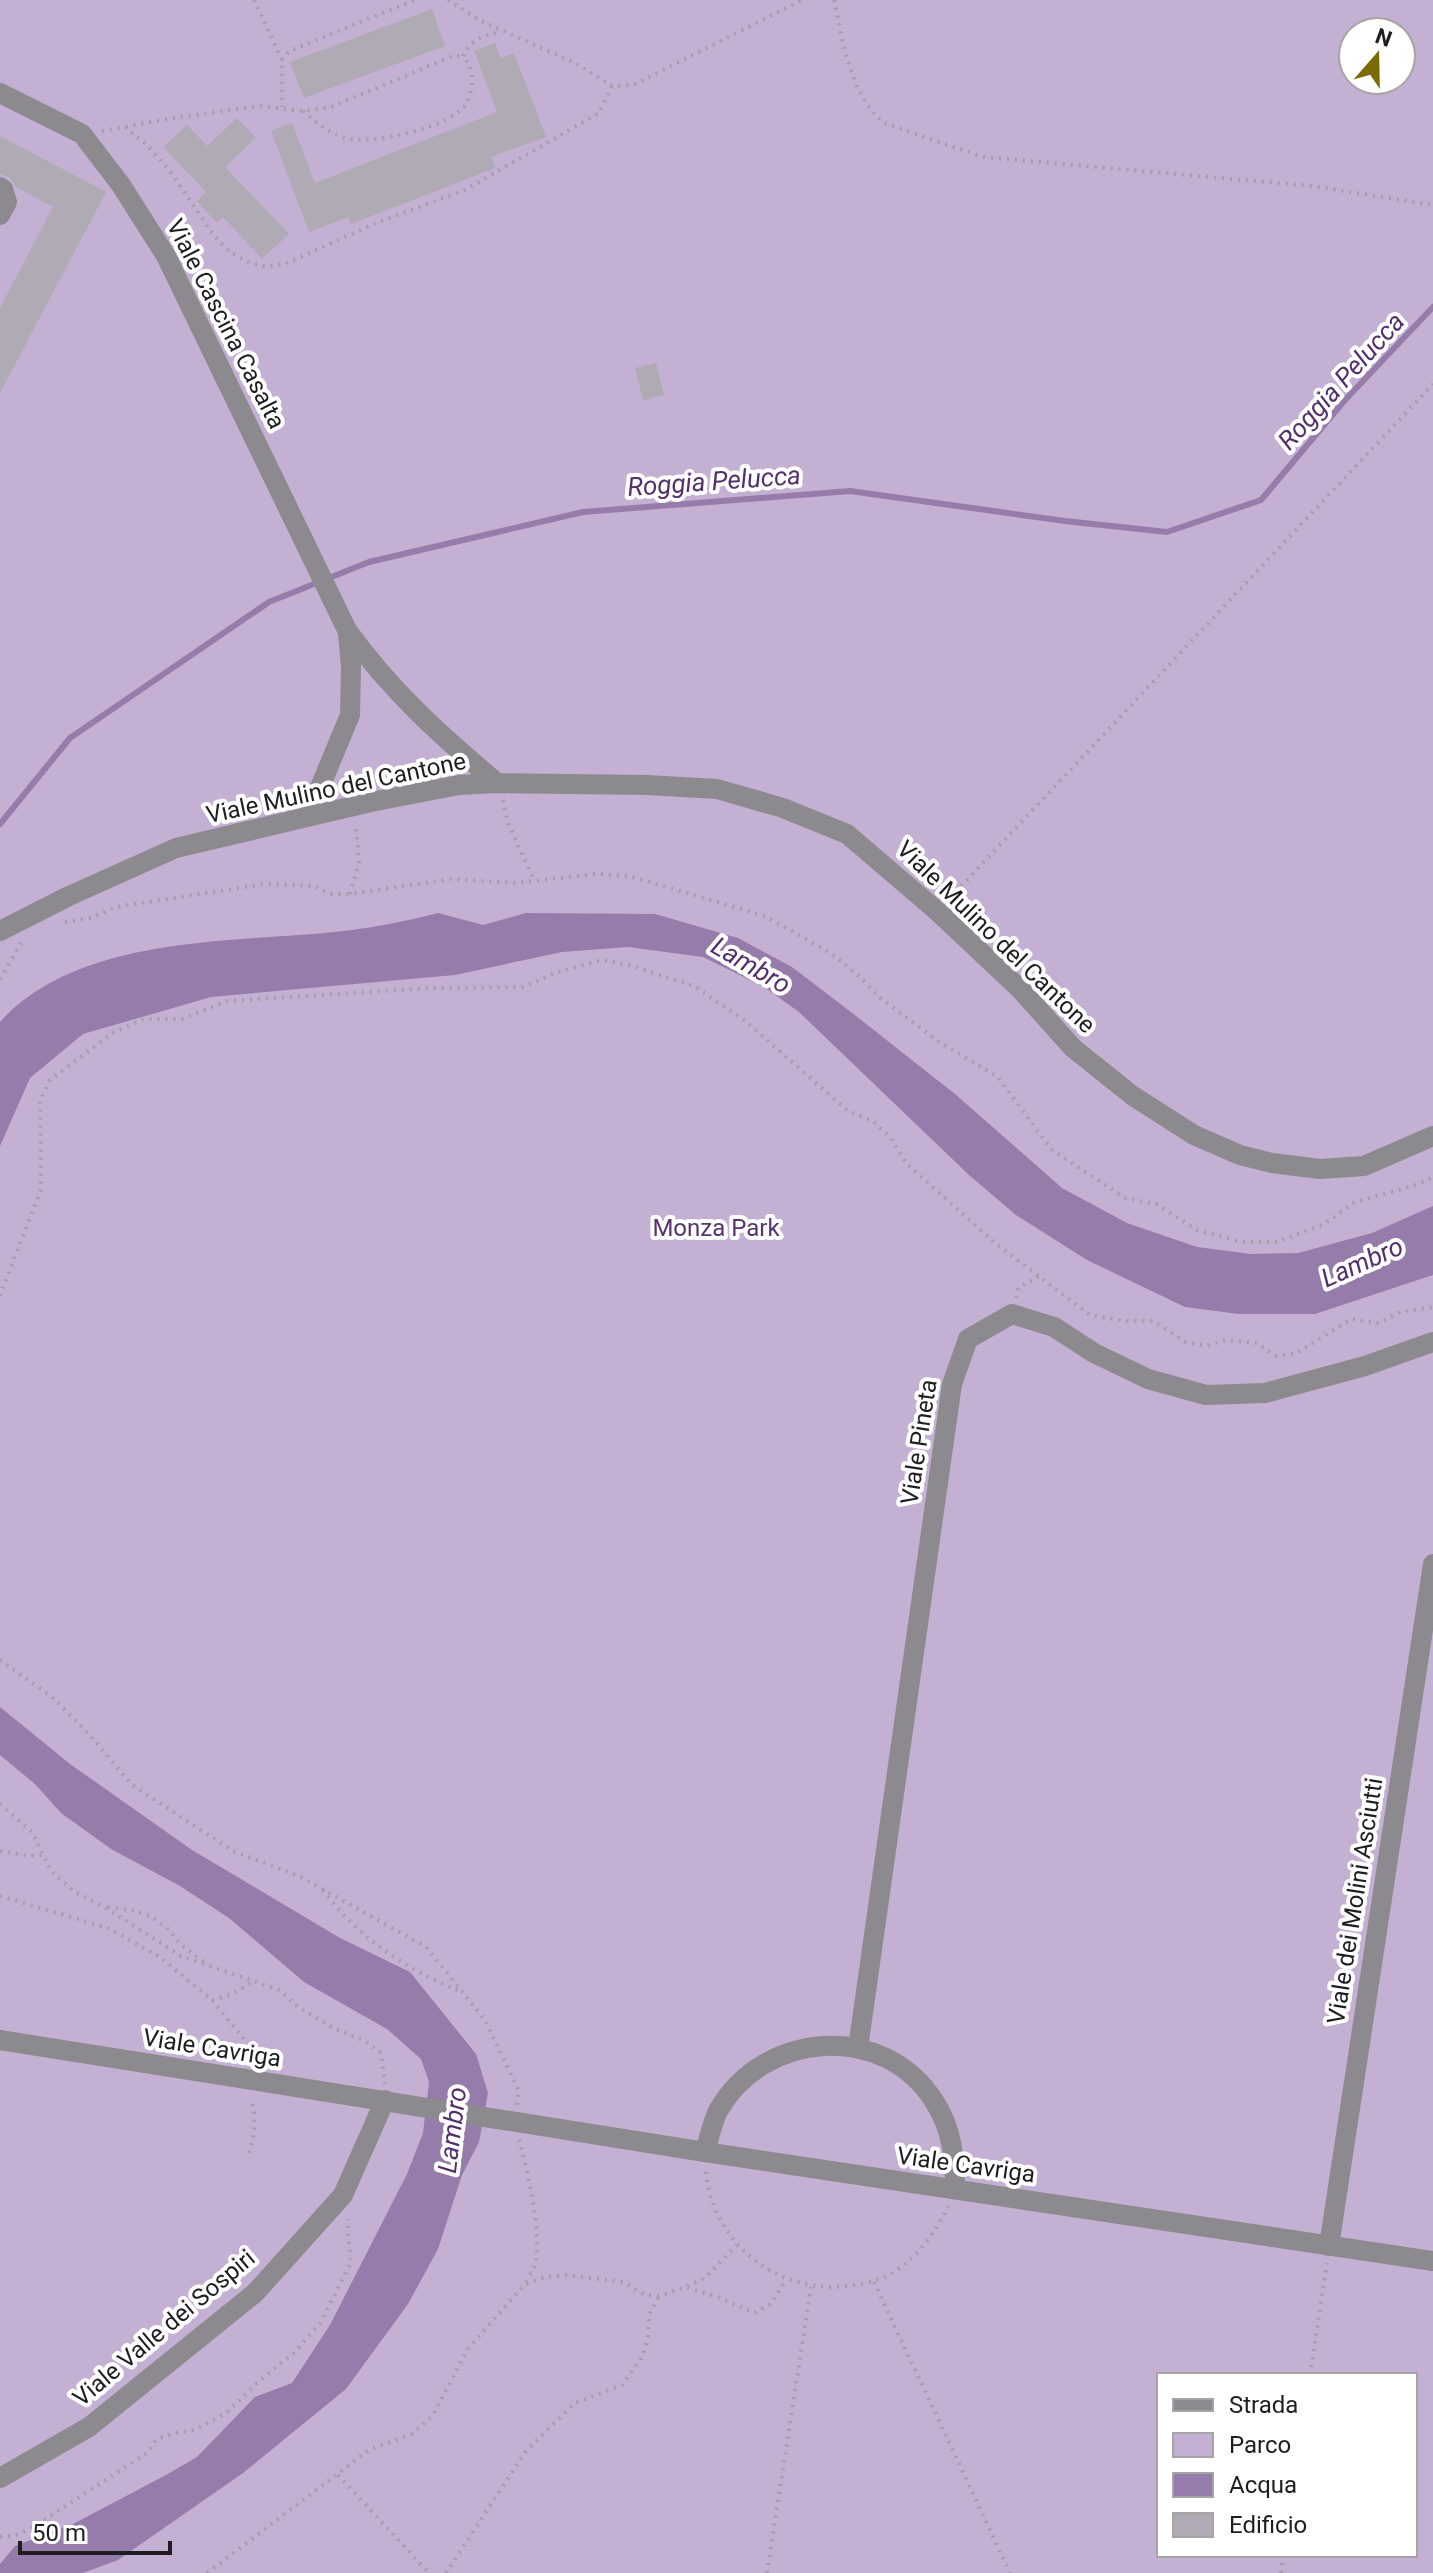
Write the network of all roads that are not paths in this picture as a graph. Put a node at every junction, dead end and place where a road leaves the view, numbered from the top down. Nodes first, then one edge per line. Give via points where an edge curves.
1 (0, 93) edge
2 (0, 187) edge
3 (0, 215) edge
4 (347, 630) junction
5 (497, 783) junction
6 (308, 816) junction
7 (0, 931) edge
8 (1433, 1136) edge
9 (1428, 1348) edge
10 (1433, 1564) edge
11 (0, 2040) edge
12 (858, 2048) junction
13 (385, 2100) junction
14 (705, 2152) junction
15 (955, 2189) junction
16 (1329, 2246) junction
17 (1433, 2261) edge
18 (0, 2478) edge

1 - 4 lane, Viale Cascina Casalta via 82,134 121,185 166,256
2 - 3 lane via 7,202
4 - 5 lane, Viale Cascina Casalta via 408,705
4 - 6 lane, Viale Cascina Casalta via 350,715
5 - 6 lane, Viale Mulino del Cantone via 459,785
5 - 8 lane, Viale Mulino del Cantone via 717,789 847,834 1021,990 1073,1048 1133,1096 1194,1135 1240,1155 1320,1169 1364,1166
6 - 7 lane, Viale Mulino del Cantone via 176,848
9 - 12 lane, Viale Pineta via 1265,1393 1206,1395 1148,1379 1054,1327 1012,1314 968,1339 952,1384
10 - 16 lane, Viale dei Molini Asciutti
11 - 13 lane, Viale Cavriga
12 - 14 lane via 817,2045 777,2056 742,2079 717,2112
12 - 15 lane via 913,2076 934,2100 948,2128
13 - 14 lane, Viale Cavriga
13 - 18 lane, Viale Valle dei Sospiri via 343,2195 255,2293 89,2427
14 - 15 lane, Viale Cavriga
15 - 16 lane, Viale Cavriga
16 - 17 lane, Viale Cavriga

